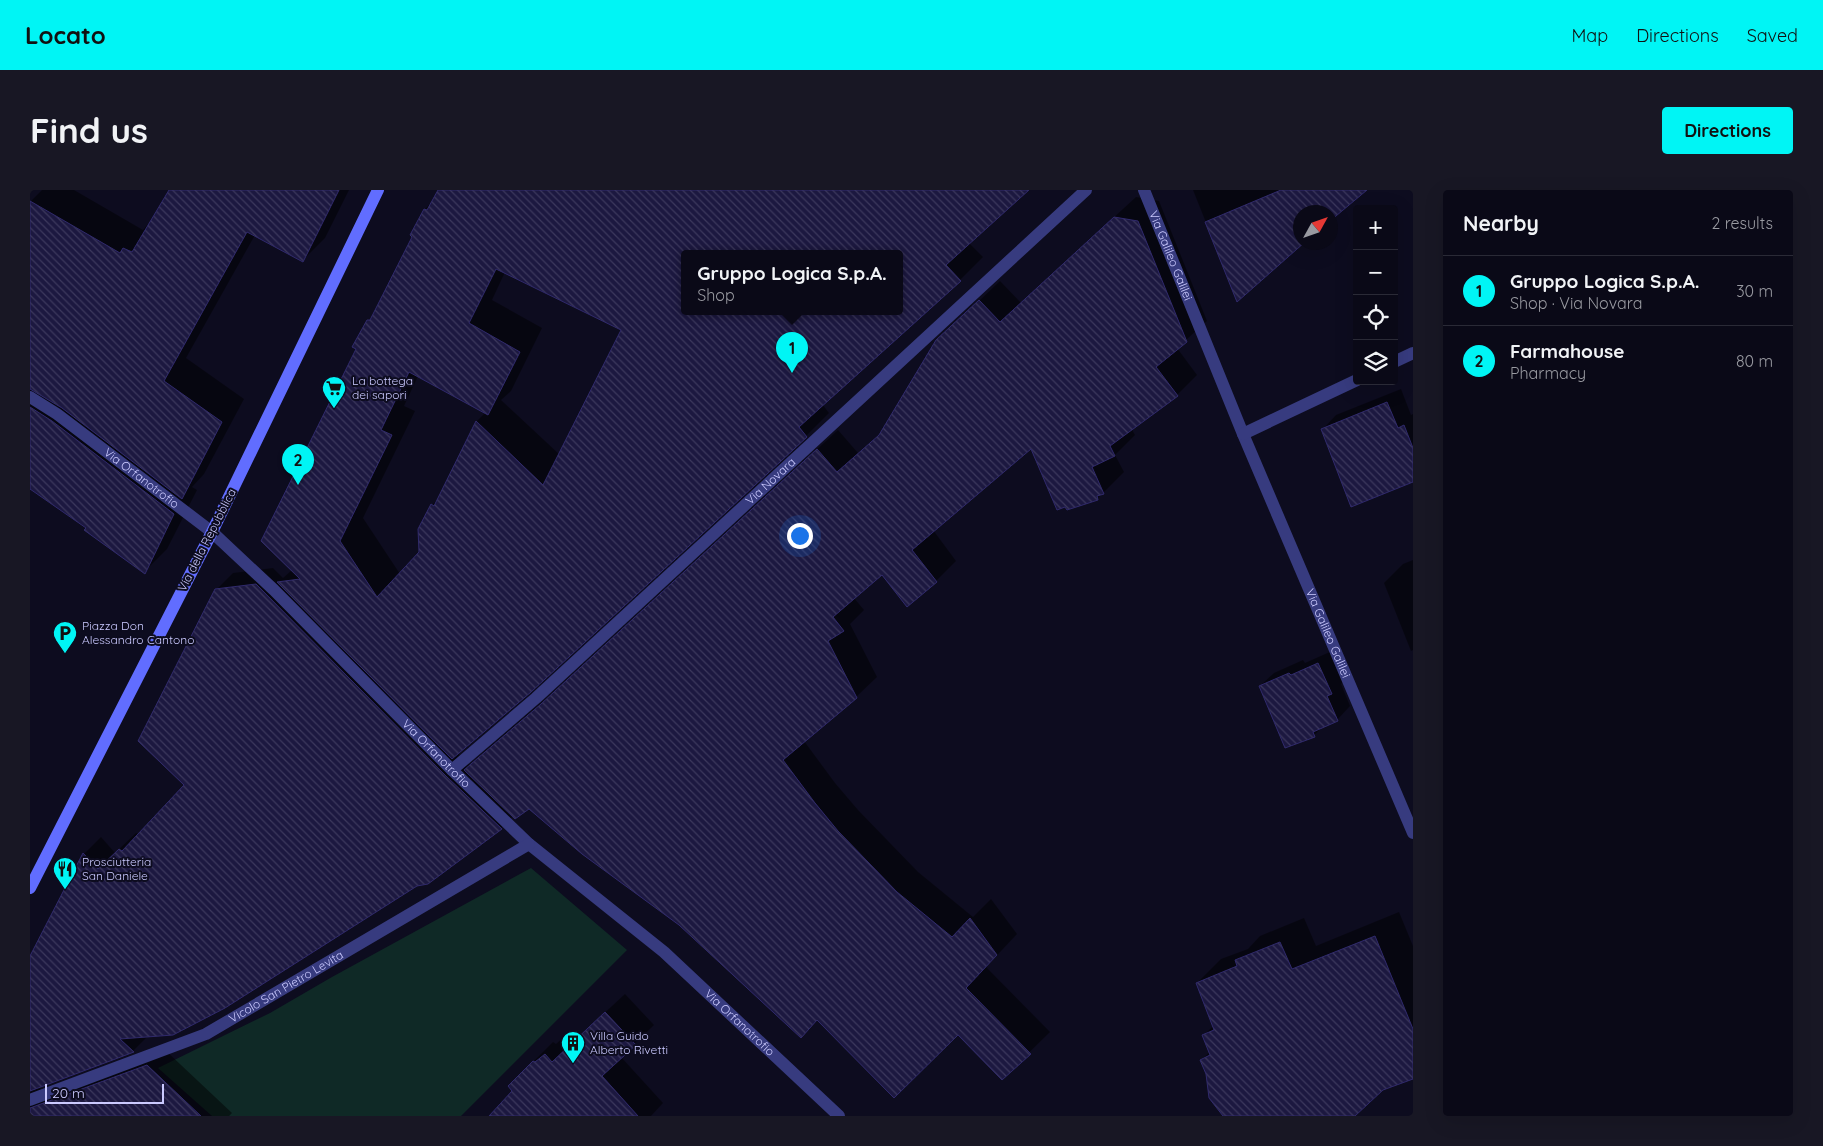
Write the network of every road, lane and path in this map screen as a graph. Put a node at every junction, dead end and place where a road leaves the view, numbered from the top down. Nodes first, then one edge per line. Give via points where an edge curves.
1 (378, 190) edge
2 (1086, 190) edge
3 (1144, 190) edge
4 (1413, 353) edge
5 (1398, 360) edge
6 (1353, 382) edge
7 (30, 397) edge
8 (1243, 434) junction
9 (212, 532) junction
10 (452, 770) junction
11 (1413, 833) edge
12 (529, 844) junction
13 (30, 888) edge
14 (30, 1100) edge
15 (840, 1116) edge

1 - 9 street, Via della Repubblica
2 - 10 street, Via Novara via 536,698
3 - 8 street, Via Galileo Galilei
4 - 5 street
6 - 8 street
7 - 9 street, Via Orfanotrofio
8 - 11 street, Via Galileo Galilei
9 - 10 street, Via Orfanotrofio
9 - 13 street, Via della Repubblica
10 - 12 street, Via Orfanotrofio
12 - 14 street, Vicolo San Pietro Levita via 206,1034
12 - 15 street, Via Orfanotrofio via 664,952

